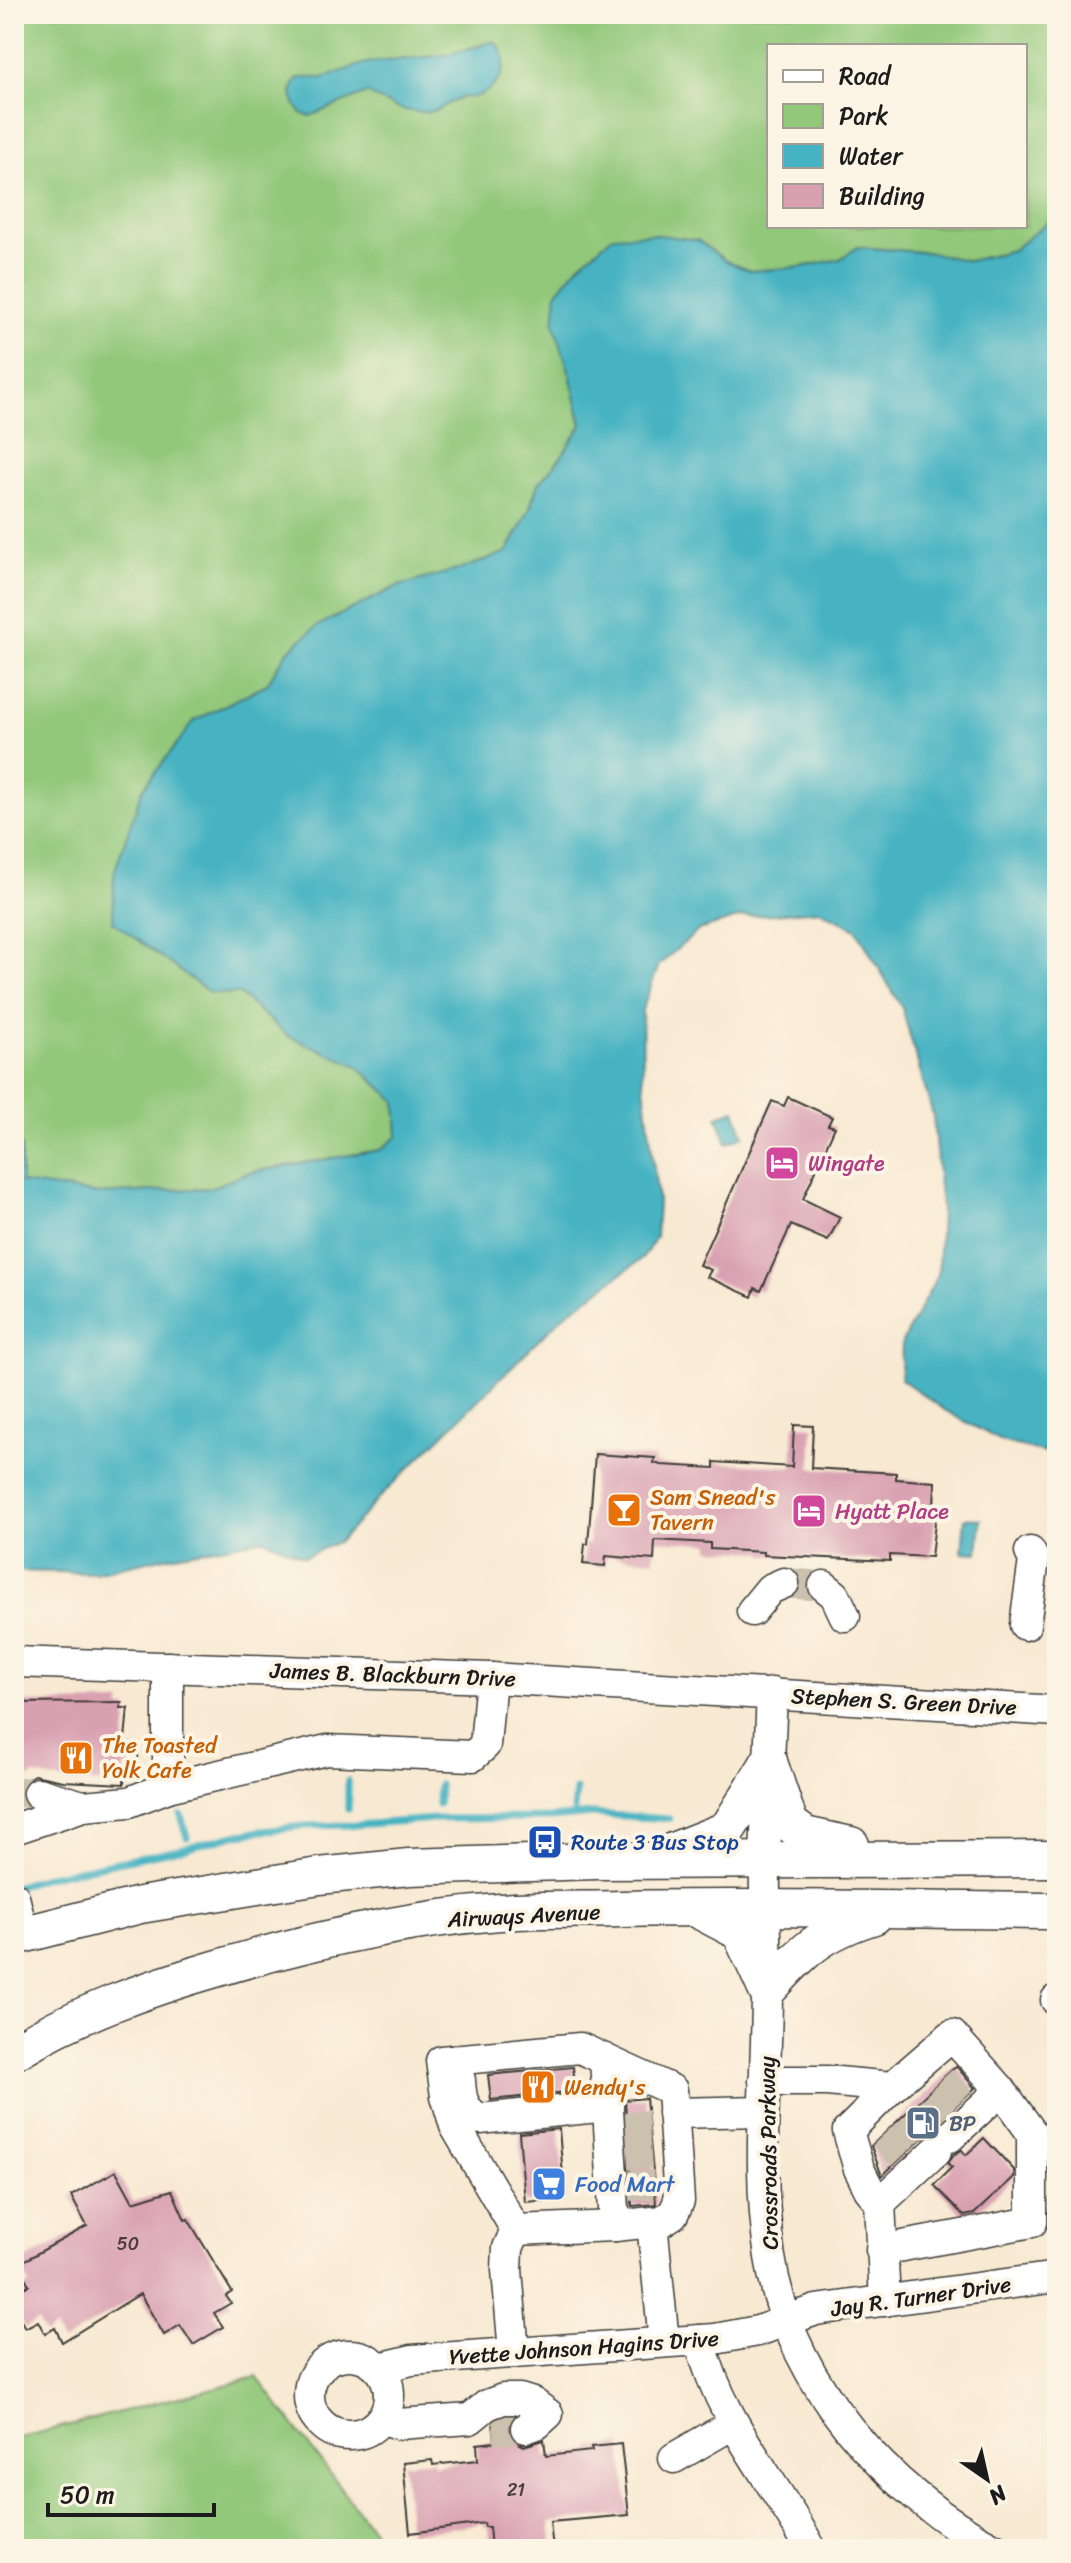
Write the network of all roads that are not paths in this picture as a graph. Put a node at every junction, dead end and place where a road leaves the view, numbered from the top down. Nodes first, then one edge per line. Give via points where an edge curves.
1 (1030, 1552) dead end
2 (784, 1583) tunnel mouth
3 (824, 1586) dead end
4 (752, 1611) dead end
5 (845, 1616) dead end
6 (1025, 1625) dead end
7 (14, 1662) edge
8 (168, 1667) junction
9 (491, 1678) junction
10 (772, 1693) junction
11 (1057, 1711) edge
12 (769, 1762) junction
13 (168, 1787) junction
14 (38, 1793) tunnel mouth
15 (83, 1806) junction
16 (14, 1829) edge
17 (1057, 1859) edge
18 (765, 1860) junction
19 (931, 1860) junction
20 (647, 1861) junction
21 (14, 1897) edge
22 (767, 1906) junction
23 (693, 1908) junction
24 (895, 1910) junction
25 (1057, 1911) edge
26 (18, 1935) edge
27 (767, 1991) junction
28 (14, 2052) edge
29 (592, 2053) junction
30 (492, 2056) junction
31 (1001, 2090) junction
32 (764, 2096) junction
33 (921, 2118) junction
34 (640, 2134) junction
35 (643, 2185) junction
36 (880, 2203) junction
37 (652, 2223) junction
38 (615, 2226) junction
39 (516, 2230) junction
40 (881, 2250) junction
41 (1057, 2277) edge
42 (885, 2301) junction
43 (787, 2321) junction
44 (700, 2340) junction
45 (664, 2342) junction
46 (514, 2353) junction
47 (379, 2368) junction
48 (382, 2418) junction
49 (537, 2421) dead end
50 (733, 2424) junction
51 (674, 2458) dead end
52 (811, 2549) edge
53 (996, 2549) edge

1 - 6 street via 1034,1560
2 - 4 street via 770,1589
3 - 5 street
7 - 8 street, James B. Blackburn Drive
8 - 9 street, James B. Blackburn Drive
8 - 13 street
9 - 10 street, James B. Blackburn Drive
9 - 13 street via 485,1745 473,1756 327,1750
10 - 11 street, Stephen S. Green Drive
10 - 12 street, Stephen S. Green Drive
12 - 18 street, Stephen S. Green Drive
12 - 19 main road via 797,1831
12 - 20 main road via 729,1827
13 - 15 street via 129,1802
14 - 15 street
15 - 16 street
17 - 19 main road
18 - 19 main road
18 - 20 main road
18 - 22 street, Stephen S. Green Drive
20 - 26 main road via 409,1867 319,1876 140,1905
21 - 26 street
22 - 23 main road, Airways Avenue
22 - 24 main road, Airways Avenue
22 - 27 street, Crossroads Parkway
23 - 27 main road via 740,1932
23 - 28 main road, Airways Avenue via 499,1912 340,1935 165,1984 43,2034
24 - 25 main road, Airways Avenue
24 - 27 main road via 840,1927 804,1951
27 - 32 street, Crossroads Parkway
29 - 30 street
29 - 34 street
29 - 34 street via 672,2090
30 - 34 street via 471,2065 460,2081 463,2103 480,2119
30 - 39 street via 441,2061 455,2126
31 - 33 street
31 - 33 street via 952,2035
31 - 40 street via 1032,2133 1032,2222
32 - 33 street via 827,2081
32 - 34 street
32 - 43 street, Crossroads Parkway via 765,2224
33 - 36 street
33 - 36 street via 848,2131 859,2169
34 - 35 street
34 - 35 street
35 - 37 street via 679,2201 673,2214
35 - 38 street
36 - 40 street
37 - 38 street
37 - 45 street
38 - 39 street
39 - 46 street via 507,2270
40 - 42 street
41 - 42 street, Jay R. Turner Drive
42 - 43 street, Jay R. Turner Drive via 816,2310
43 - 44 street, Yvette Johnson Hagins Drive
43 - 53 street, Crossroads Parkway via 858,2442 936,2514
44 - 45 street, Yvette Johnson Hagins Drive
44 - 50 street via 707,2370
45 - 46 street, Yvette Johnson Hagins Drive
46 - 47 street, Yvette Johnson Hagins Drive via 412,2360
47 - 48 street via 389,2398
47 - 48 street via 368,2360 341,2356 320,2368 308,2393 314,2415 330,2431 357,2435
48 - 49 street via 398,2424 482,2425 487,2405 520,2399 533,2403
50 - 51 street
50 - 52 street

